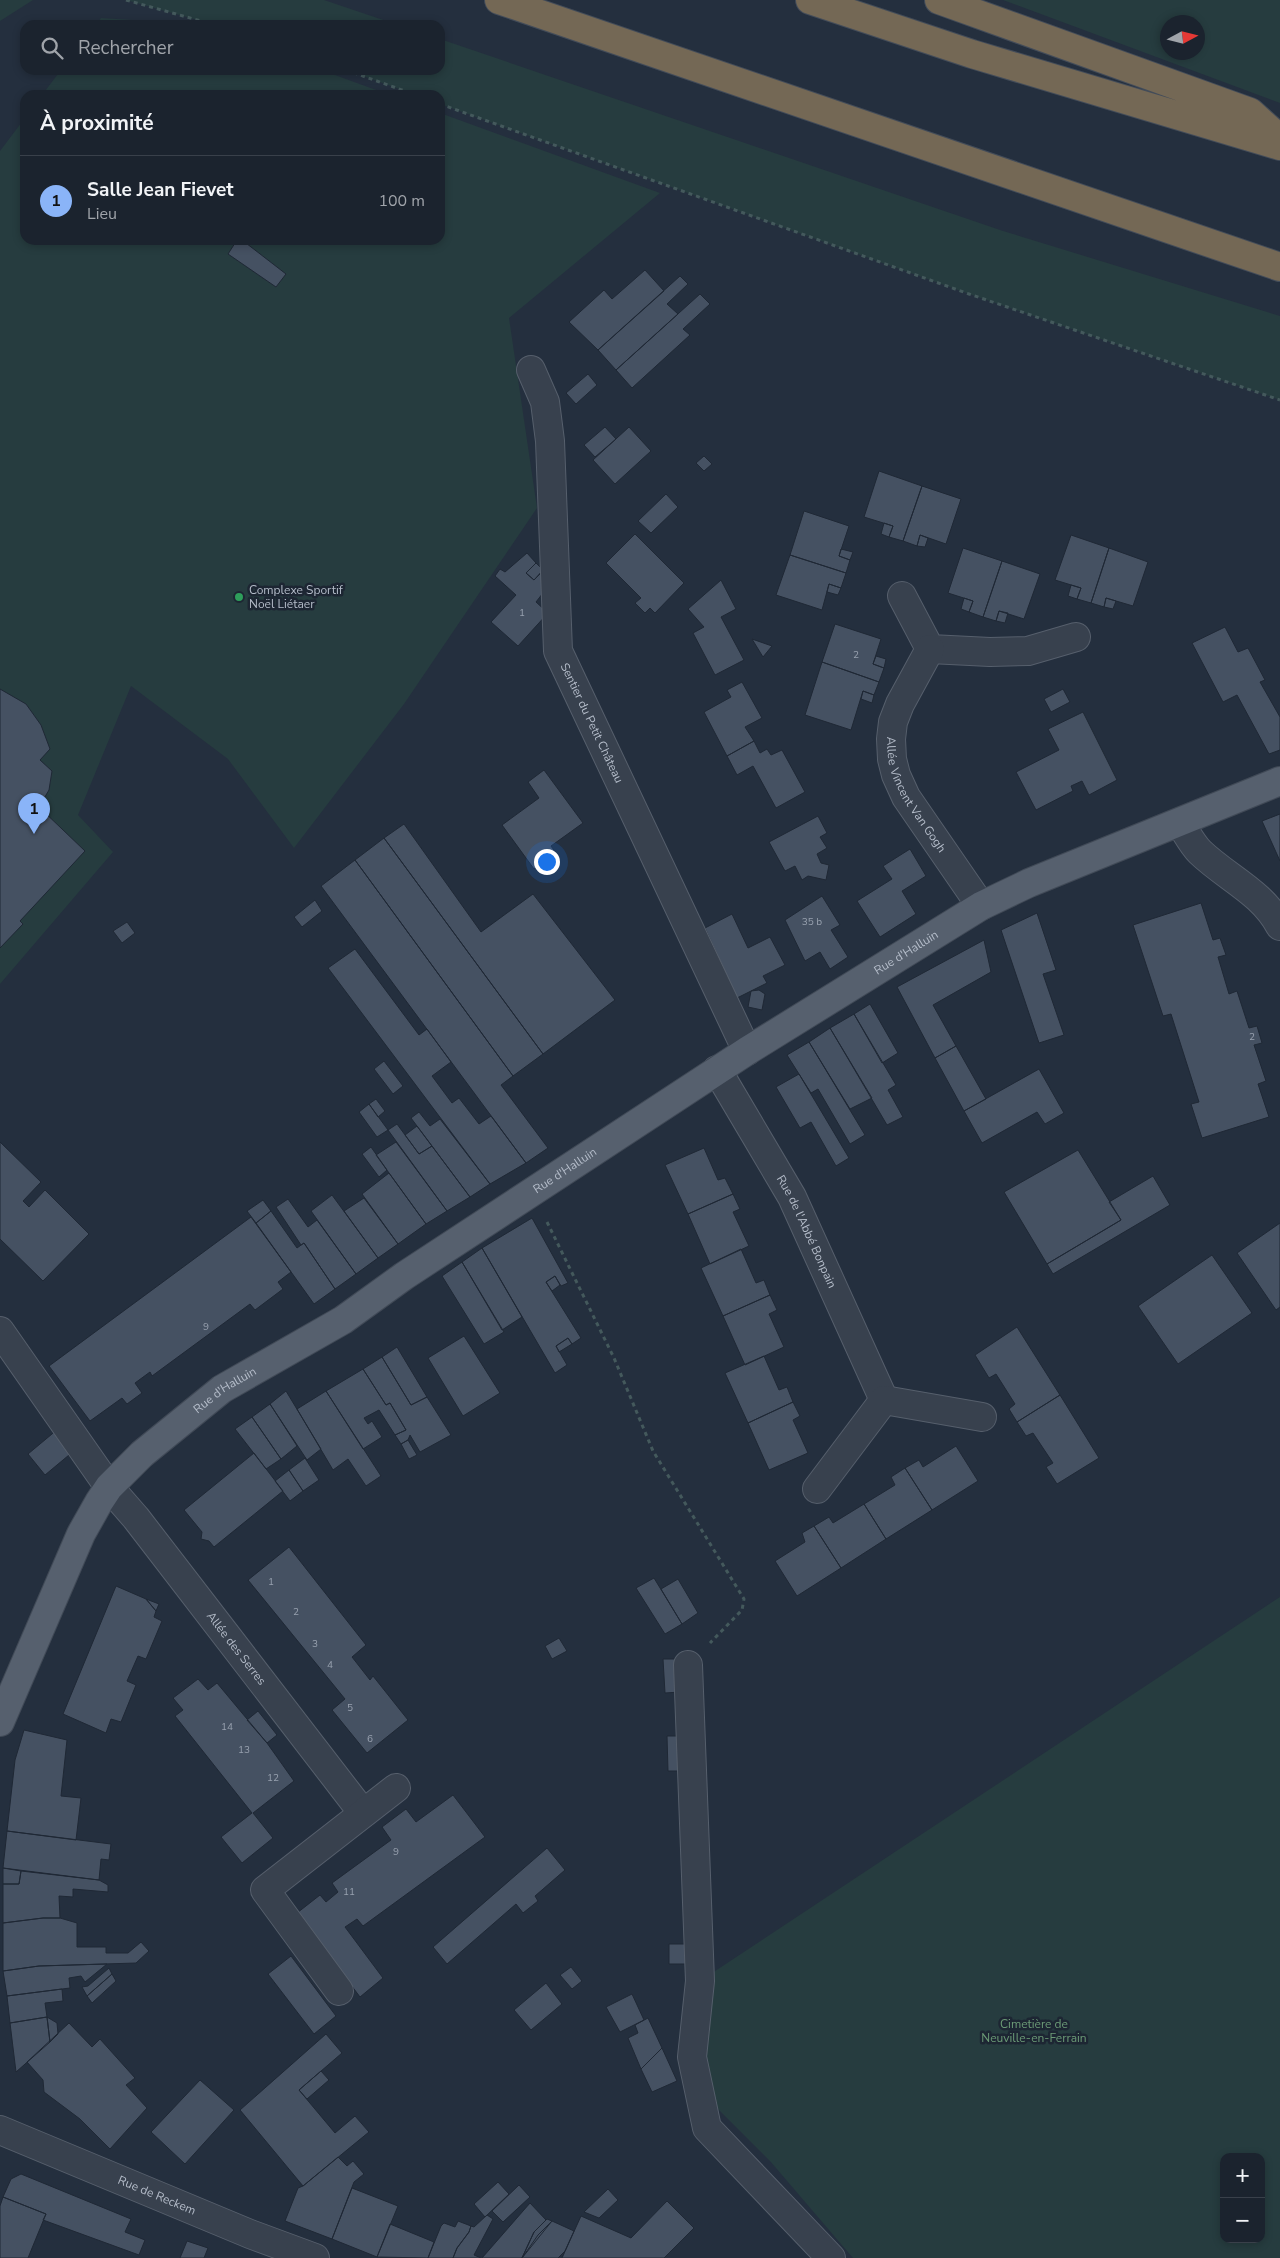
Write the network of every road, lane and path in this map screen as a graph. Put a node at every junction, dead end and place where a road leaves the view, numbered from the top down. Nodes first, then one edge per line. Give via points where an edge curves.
1 (126, 0) edge
2 (489, 0) edge
3 (810, 0) edge
4 (939, 0) edge
5 (509, 3) edge
6 (197, 20) edge
7 (360, 75) edge
8 (402, 90) edge
9 (445, 106) edge
10 (1280, 138) edge
11 (1280, 146) edge
12 (1280, 267) edge
13 (531, 370) dead end
14 (1280, 400) edge
15 (902, 596) dead end
16 (1076, 637) dead end
17 (930, 649) junction
18 (1280, 781) edge
19 (1180, 823) junction
20 (981, 906) junction
21 (1280, 926) edge
22 (747, 1051) junction
23 (717, 1070) junction
24 (532, 1193) junction
25 (0, 1331) edge
26 (884, 1400) junction
27 (982, 1417) dead end
28 (109, 1487) junction
29 (817, 1489) dead end
30 (688, 1665) joint
31 (0, 1722) edge
32 (396, 1788) dead end
33 (362, 1813) junction
34 (340, 1991) dead end
35 (0, 2130) edge
36 (315, 2258) edge
37 (831, 2258) edge

1 - 6 path
2 - 5 highway
3 - 11 highway via 972,54
4 - 10 highway via 1250,112
5 - 12 highway
7 - 8 path
9 - 14 path via 969,294
13 - 22 street, Sentier du Petit Château via 545,402 550,441 558,651
15 - 17 street
16 - 17 street via 1028,651
17 - 20 street, Allée Vincent Van Gogh via 893,722 892,759 906,796
18 - 19 main road, Rue d'Halluin
19 - 20 main road, Rue d'Halluin via 1029,882
19 - 21 street via 1199,850 1255,893
20 - 22 main road, Rue d'Halluin
22 - 23 main road, Rue d'Halluin
23 - 24 main road, Rue d'Halluin
23 - 26 street, Rue de l'Abbé Bonpain via 792,1197
24 - 28 main road, Rue d'Halluin via 343,1320 222,1389 142,1454
24 - 30 path via 614,1358 653,1451 744,1599 742,1610
25 - 28 street, Allée des Serres
26 - 27 street
26 - 29 street
28 - 31 main road, Rue d'Halluin via 81,1534
28 - 33 street, Allée des Serres
30 - 37 street via 700,1981 692,2058 707,2128
32 - 33 street
33 - 34 street via 265,1890
35 - 36 street, Rue de Reckem

